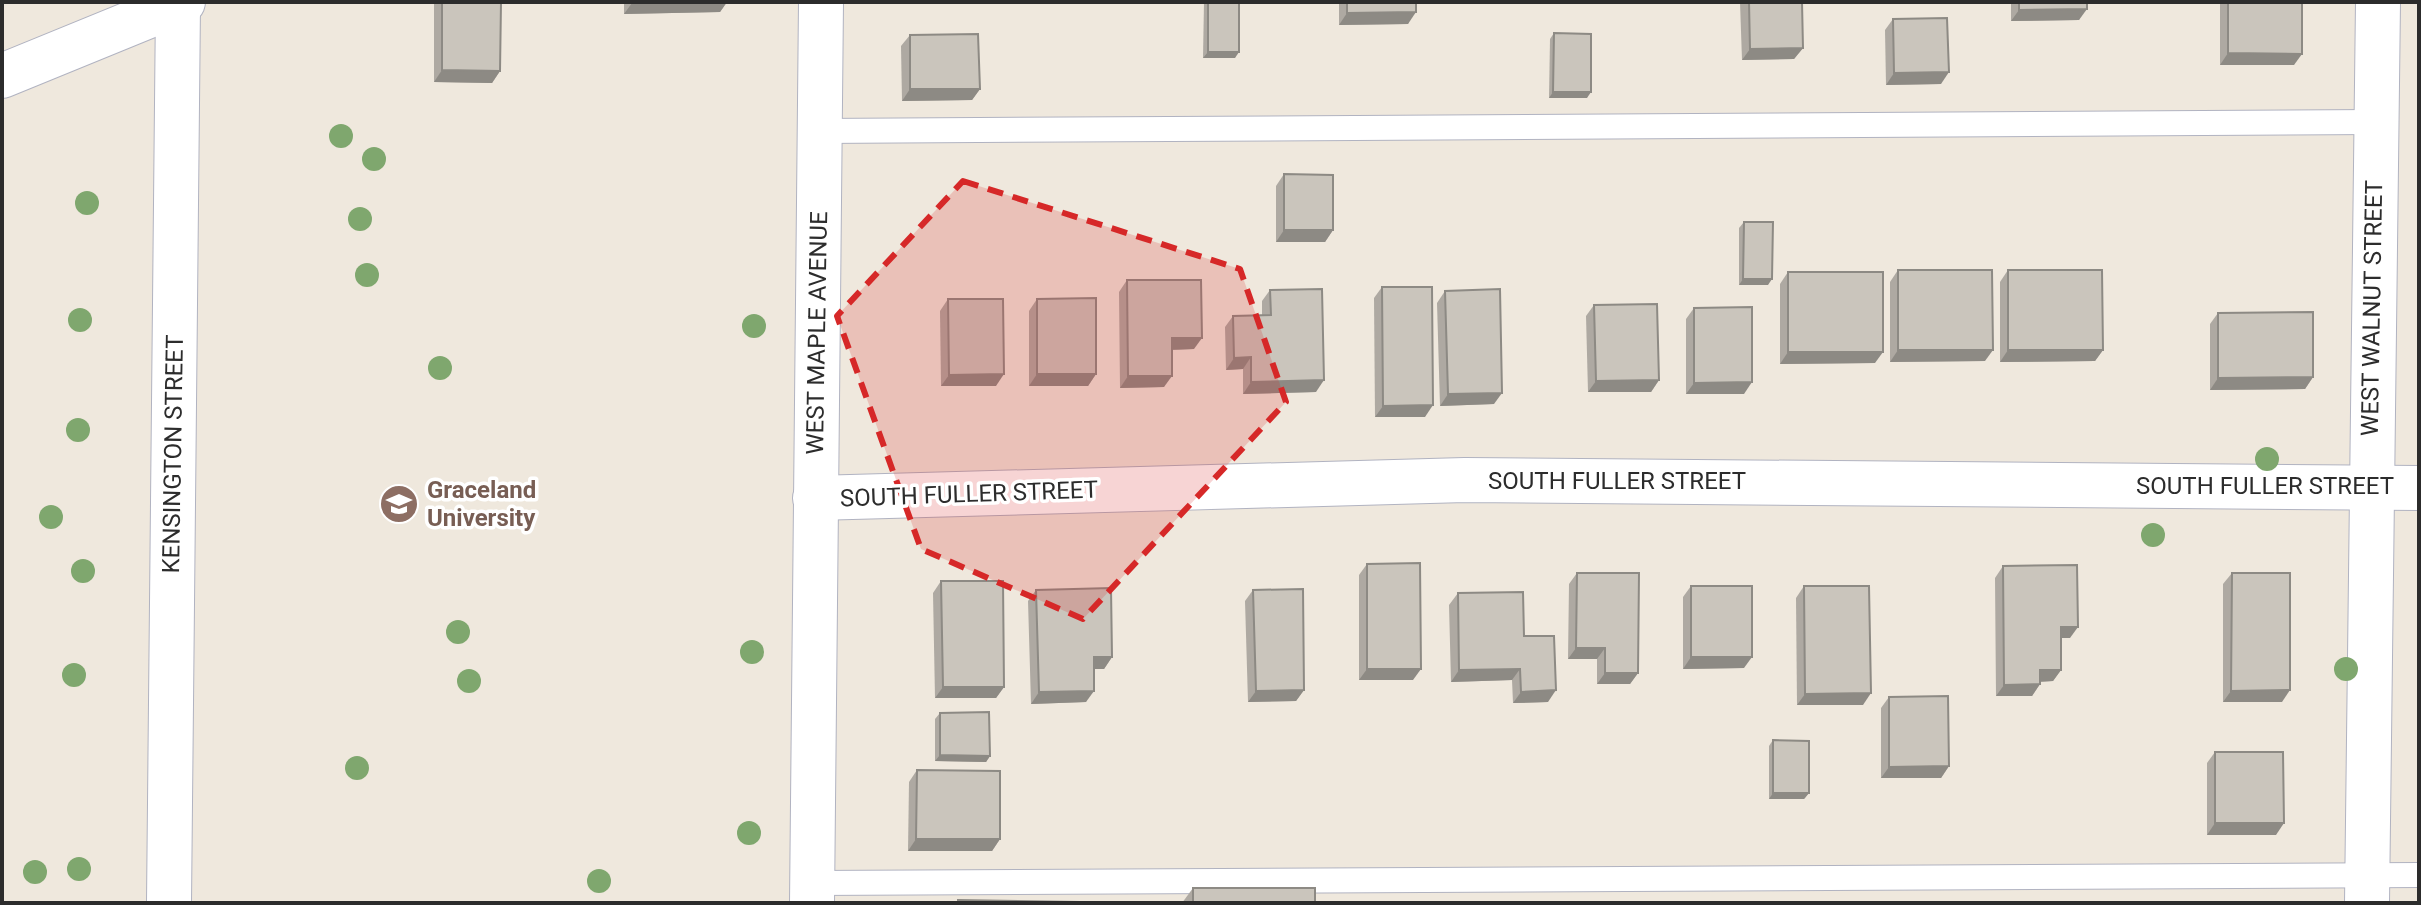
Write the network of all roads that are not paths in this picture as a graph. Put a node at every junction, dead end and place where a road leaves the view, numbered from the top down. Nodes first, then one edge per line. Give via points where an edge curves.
1 (821, 2) edge
2 (2378, 2) edge
3 (181, 3) edge
4 (2, 76) edge
5 (2376, 122) junction
6 (819, 131) junction
7 (2369, 487) junction
8 (2419, 488) edge
9 (815, 498) junction
10 (2419, 875) edge
11 (2367, 889) edge
12 (1405, 891) edge
13 (1541, 891) edge
14 (812, 893) edge
15 (169, 903) edge

1 - 6 street, WEST MAPLE AVENUE
2 - 5 street, WEST WALNUT STREET
3 - 4 street
3 - 15 street, KENSINGTON STREET
5 - 6 lane
5 - 7 street, WEST WALNUT STREET
6 - 9 street, WEST MAPLE AVENUE
7 - 8 street, SOUTH FULLER STREET
7 - 9 street, SOUTH FULLER STREET via 1465,480
7 - 11 street, WEST WALNUT STREET
9 - 14 street, WEST MAPLE AVENUE
10 - 11 lane
11 - 13 lane
12 - 13 lane
12 - 14 lane

